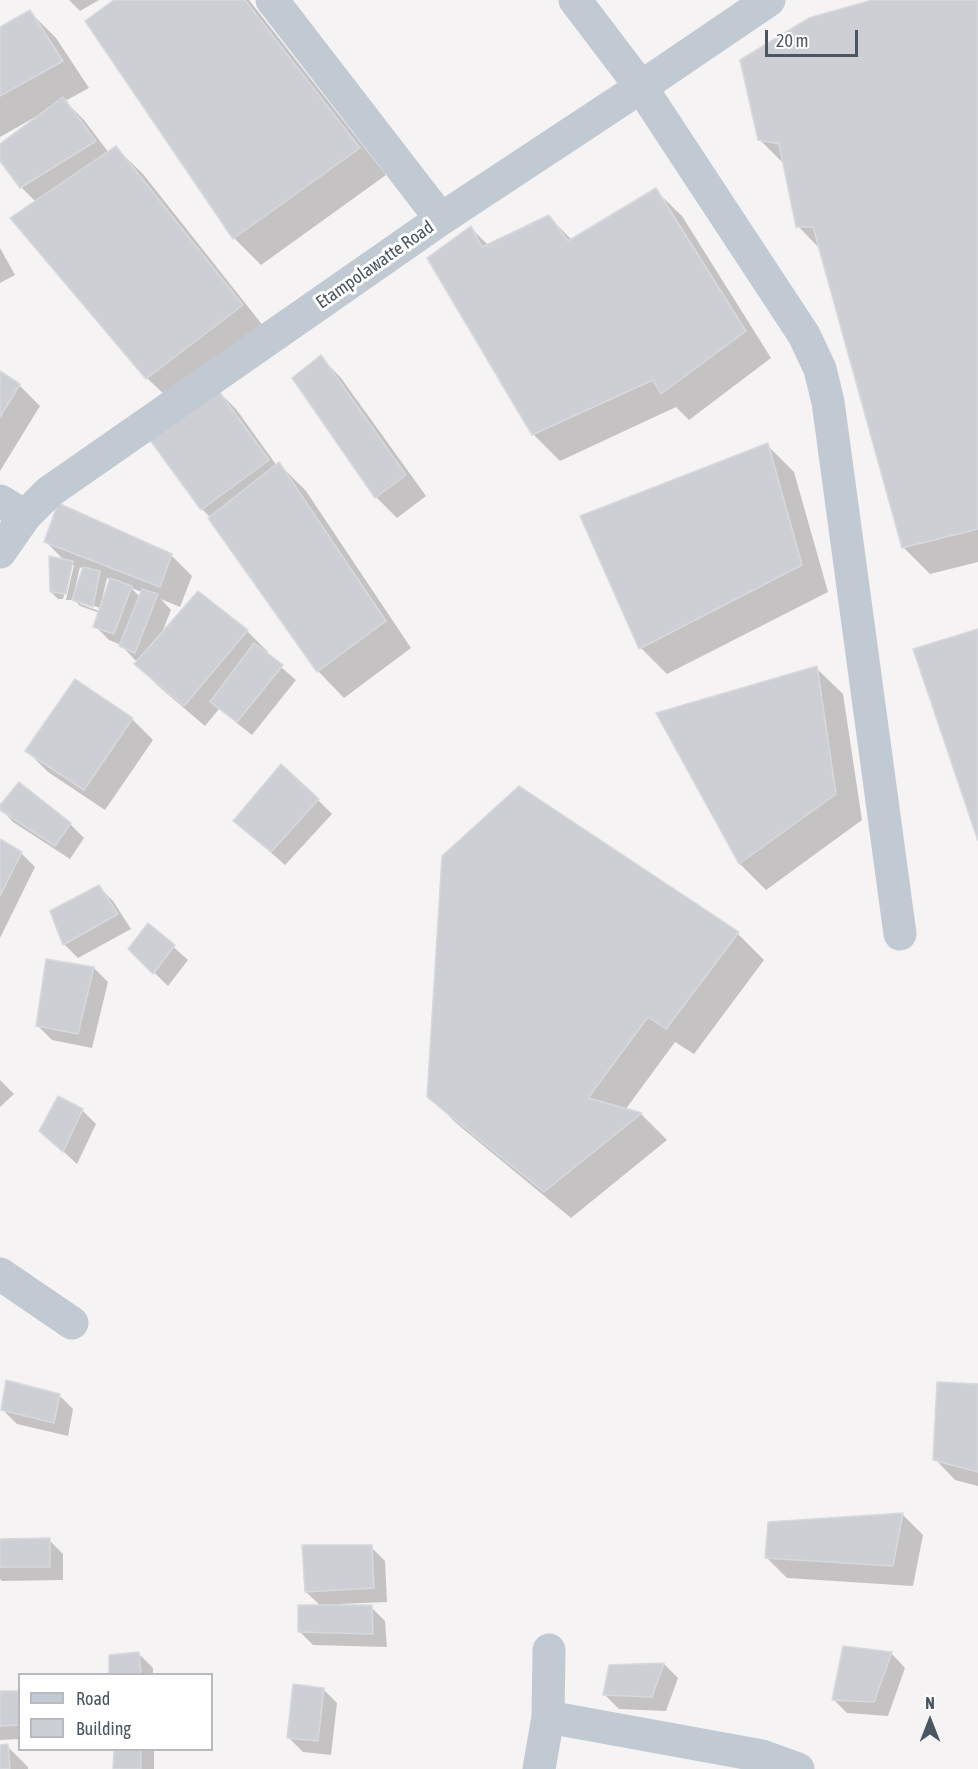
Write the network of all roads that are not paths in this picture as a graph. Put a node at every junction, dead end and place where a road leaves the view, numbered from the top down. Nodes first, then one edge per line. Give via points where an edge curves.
1 (272, 0) edge
2 (575, 0) edge
3 (769, 0) edge
4 (641, 87) junction
5 (441, 219) junction
6 (13, 509) edge
7 (0, 552) edge
8 (900, 934) dead end
9 (0, 1274) edge
10 (72, 1323) dead end
11 (549, 1650) dead end
12 (548, 1717) junction
13 (539, 1769) edge
14 (798, 1769) edge

1 - 5 street
2 - 4 street
3 - 4 street, Etampolawatte Road
4 - 5 street, Etampolawatte Road
4 - 8 street via 804,335 820,369 828,402
5 - 6 street, Etampolawatte Road via 50,492
6 - 7 street, Etampolawatte Road
9 - 10 street
11 - 12 street
12 - 13 street
12 - 14 street via 762,1755

